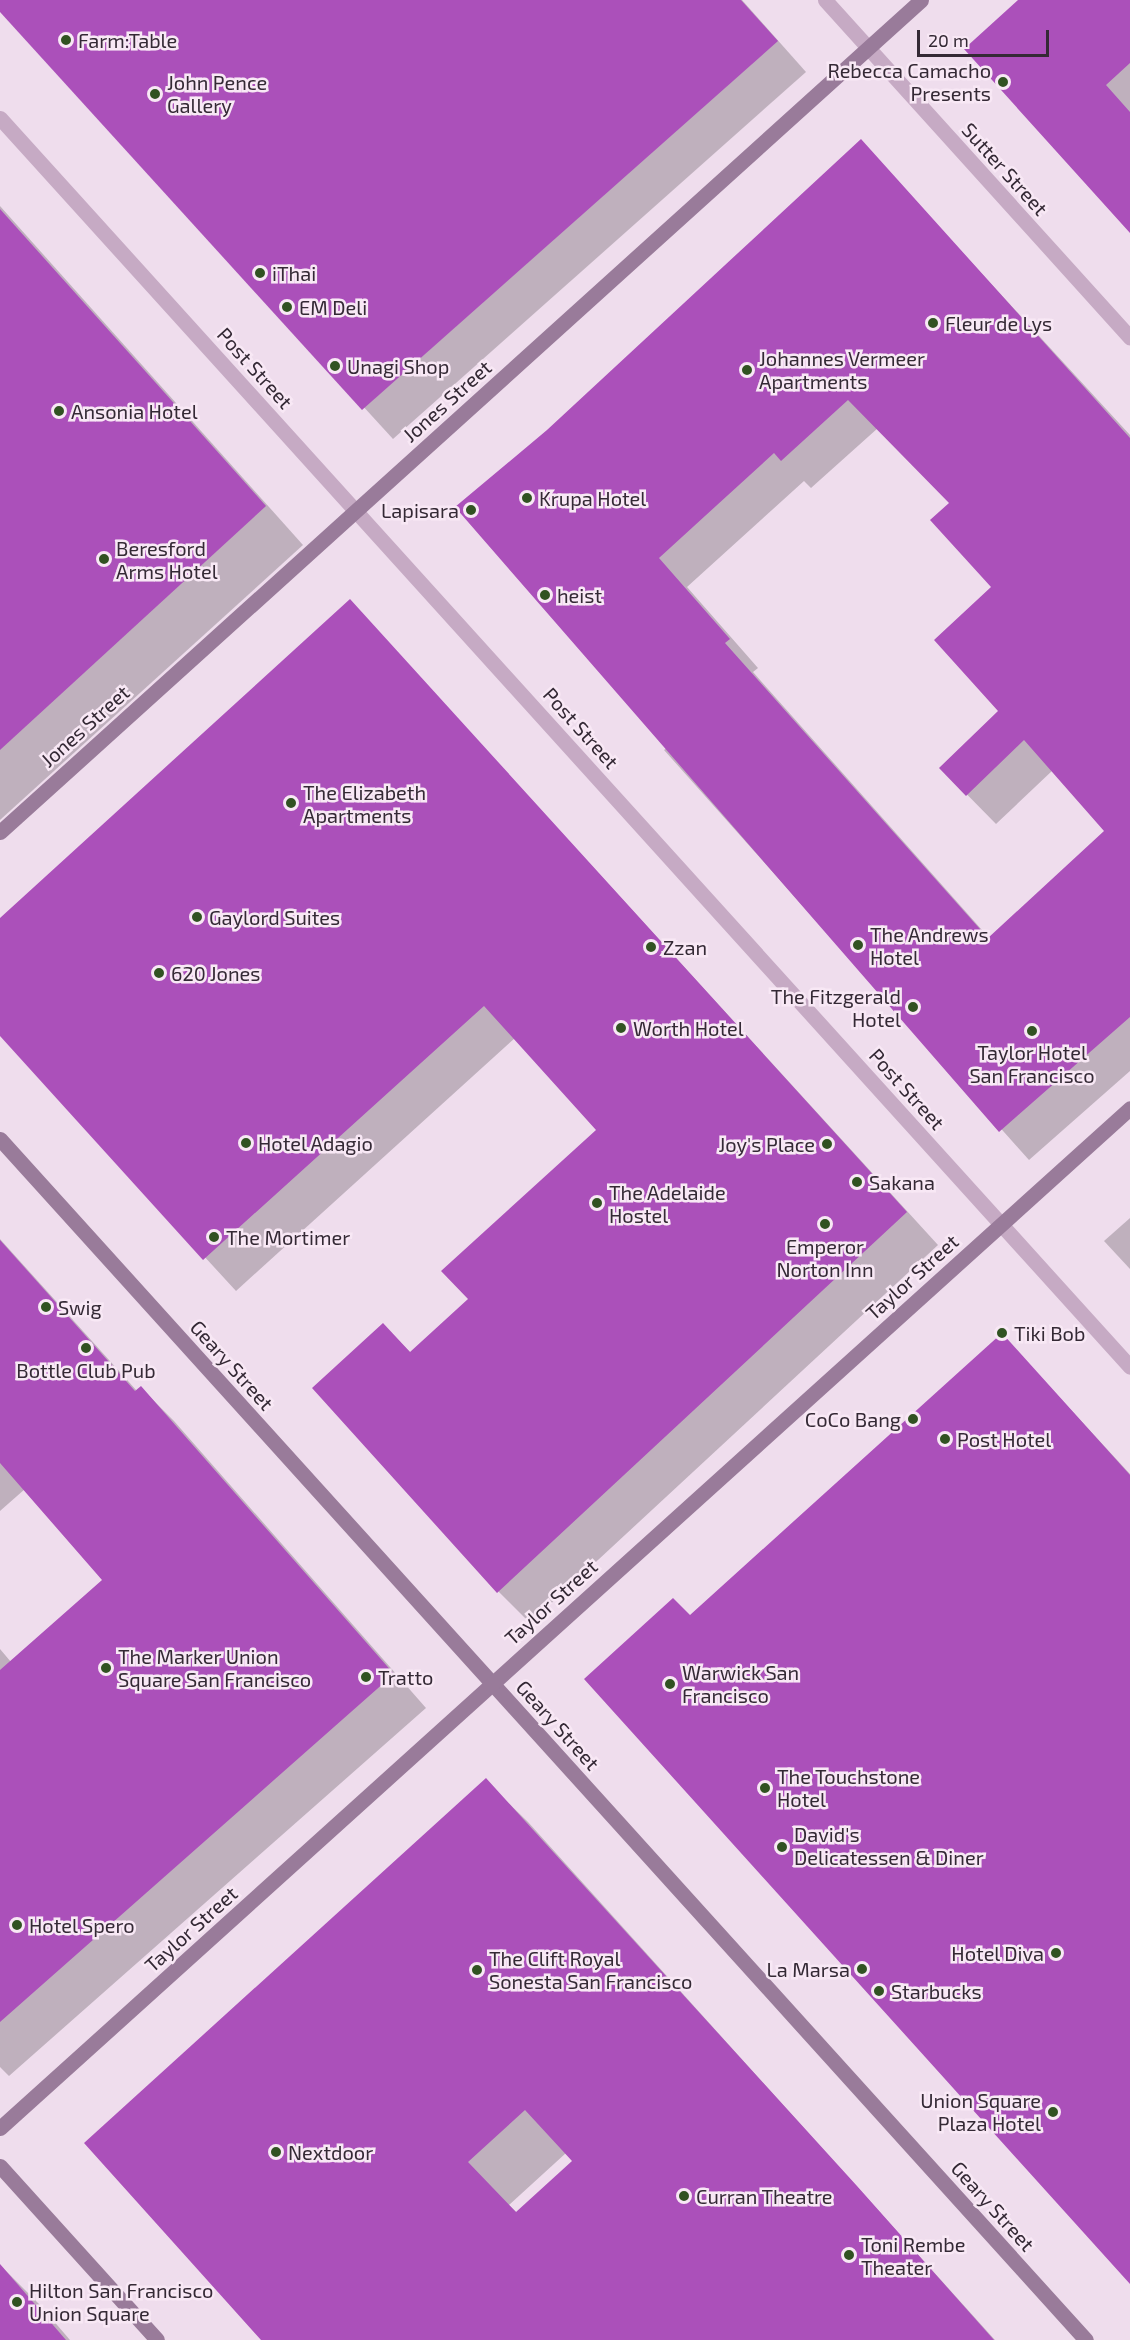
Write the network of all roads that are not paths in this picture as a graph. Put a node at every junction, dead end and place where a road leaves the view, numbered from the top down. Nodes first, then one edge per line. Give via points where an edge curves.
1 (825, 0) edge
2 (921, 0) edge
3 (868, 48) junction
4 (0, 118) edge
5 (1130, 338) edge
6 (356, 511) junction
7 (0, 832) edge
8 (1130, 1108) edge
9 (0, 1139) edge
10 (1001, 1224) junction
11 (1130, 1367) edge
12 (492, 1683) junction
13 (0, 2128) edge
14 (0, 2166) edge
15 (157, 2340) edge
16 (1086, 2340) edge

1 - 3 street, Sutter Street
2 - 3 main road, Jones Street
3 - 5 street, Sutter Street
3 - 6 main road, Jones Street
4 - 6 street, Post Street
6 - 7 main road, Jones Street
6 - 10 street, Post Street
8 - 10 main road, Taylor Street
9 - 12 main road, Geary Street
10 - 11 street, Post Street
10 - 12 main road, Taylor Street
12 - 13 main road, Taylor Street
12 - 16 main road, Geary Street
14 - 15 main road

